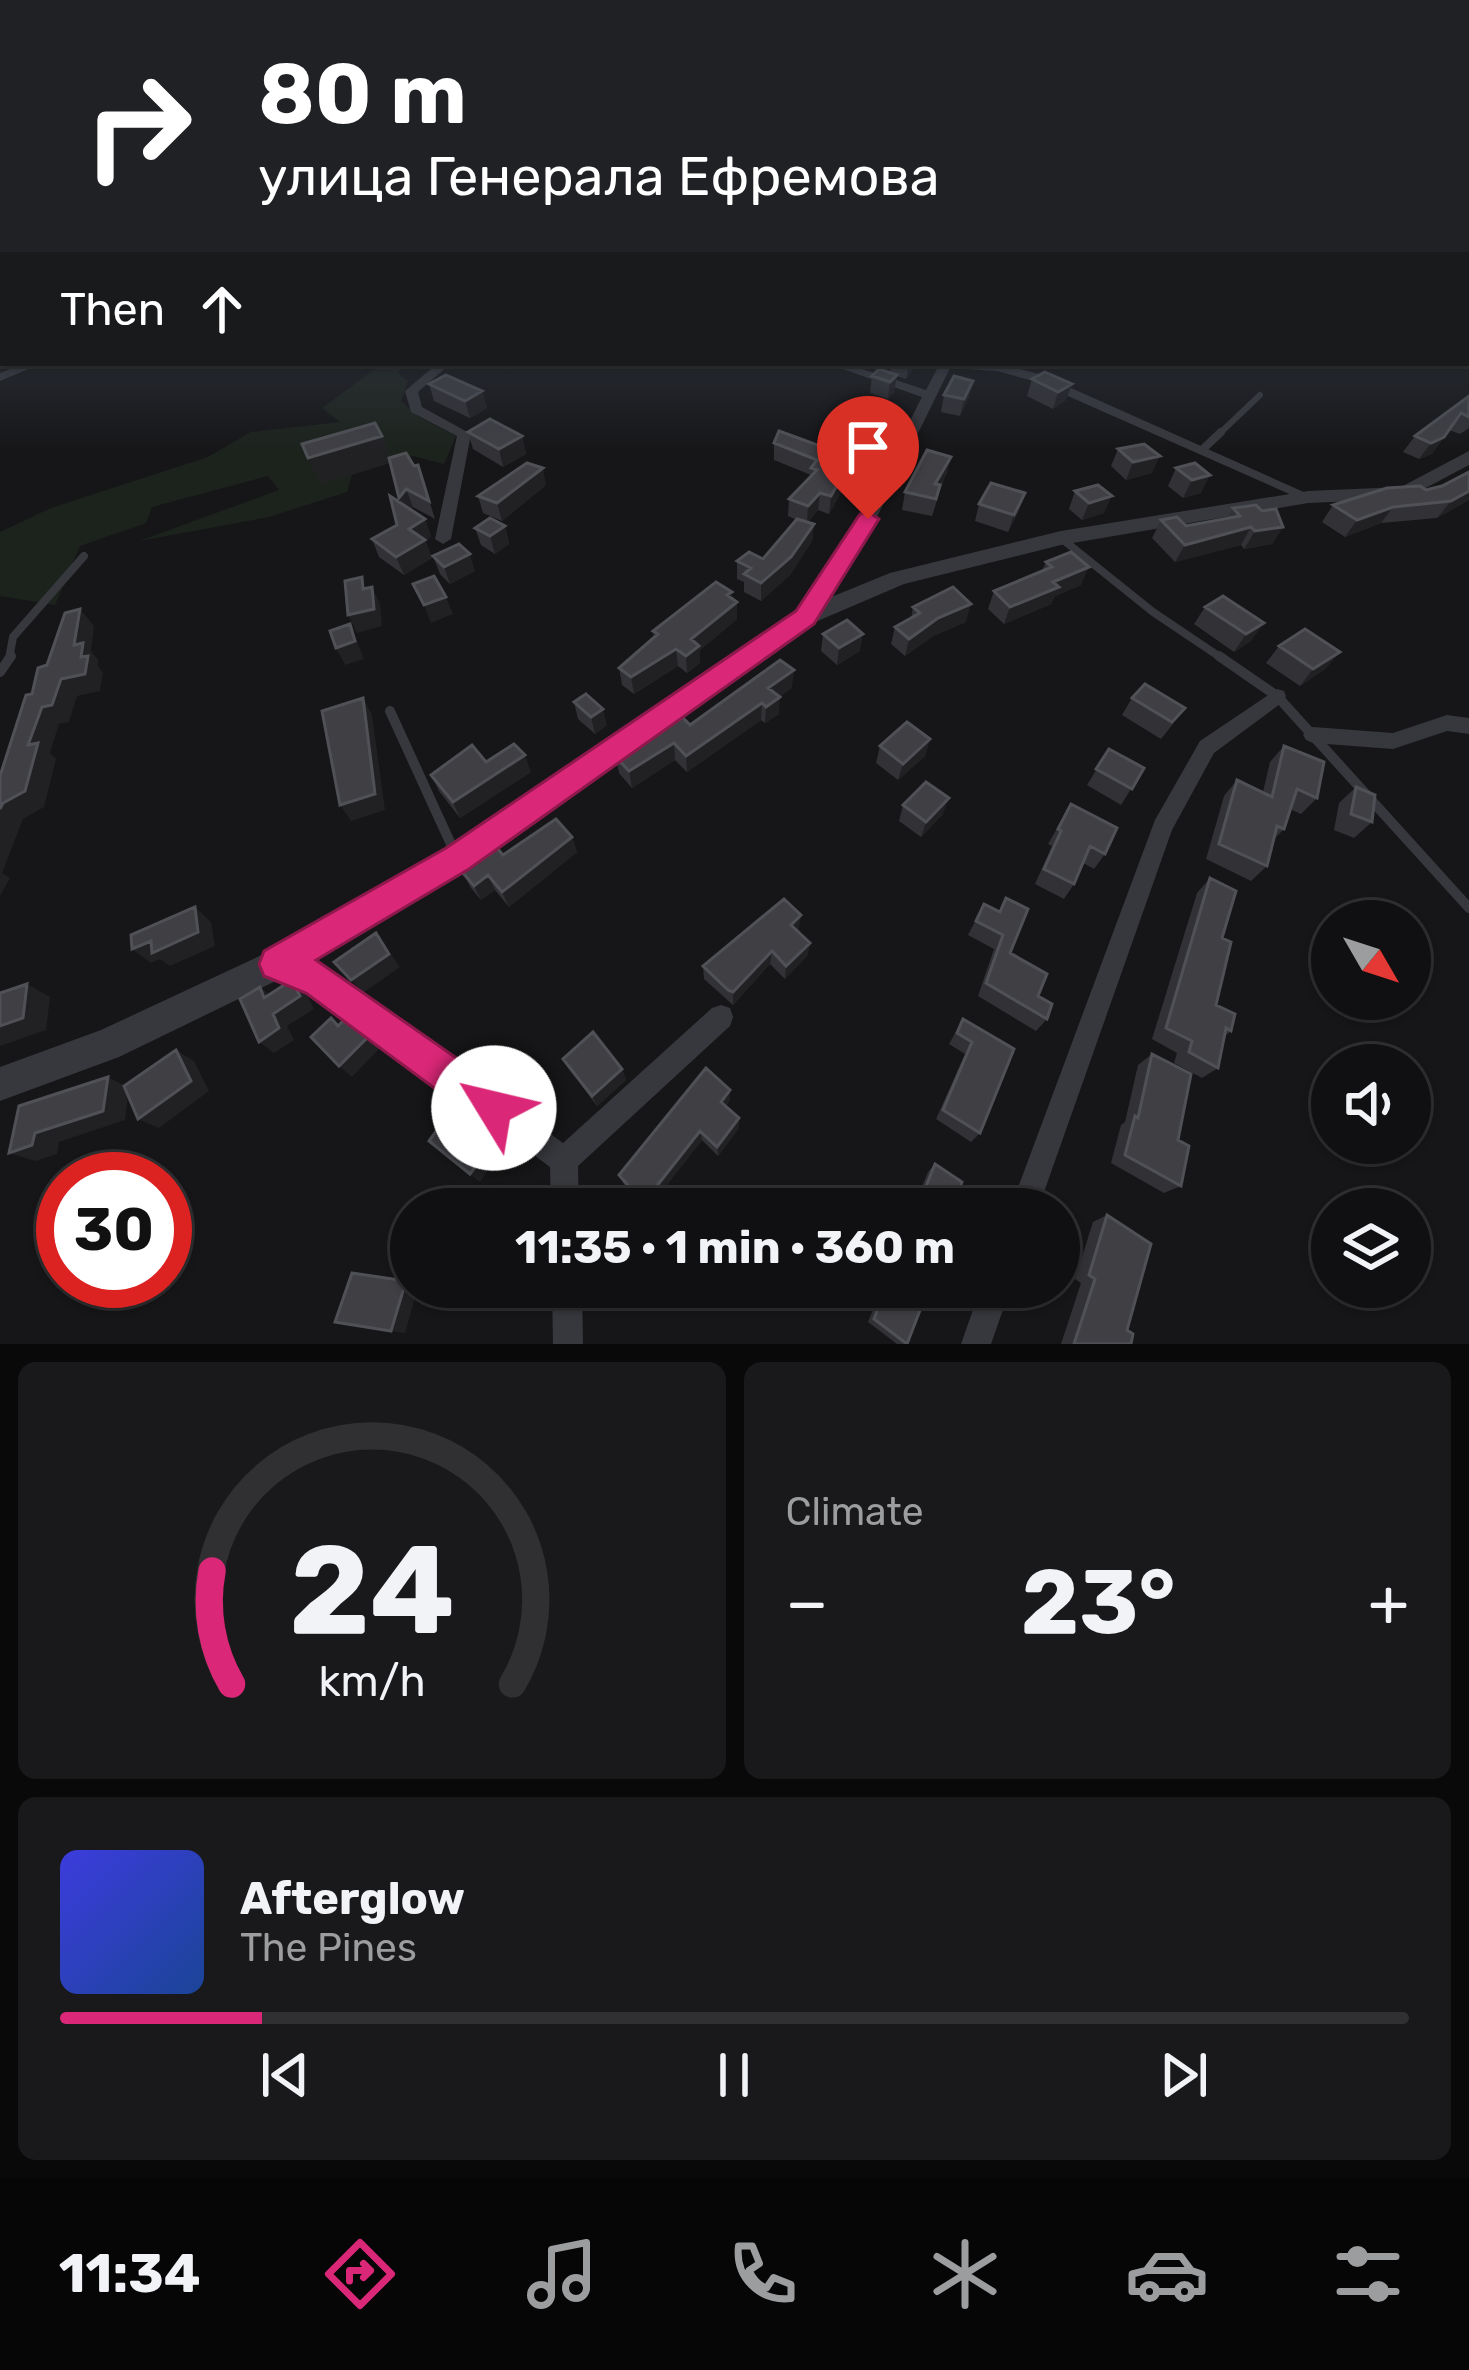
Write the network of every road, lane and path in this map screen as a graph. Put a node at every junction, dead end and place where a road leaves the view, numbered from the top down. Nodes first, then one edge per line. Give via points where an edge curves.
1 (30, 366) edge
2 (441, 366) edge
3 (841, 366) edge
4 (944, 366) edge
5 (984, 366) edge
6 (0, 377) edge
7 (928, 395) junction
8 (1260, 395) dead end
9 (1202, 450) junction
10 (1469, 458) edge
11 (1309, 497) junction
12 (1061, 538) junction
13 (443, 539) dead end
14 (84, 556) dead end
15 (805, 617) junction
16 (0, 672) edge
17 (1277, 696) junction
18 (390, 711) dead end
19 (1469, 726) edge
20 (1312, 735) junction
21 (457, 859) junction
22 (1469, 908) edge
23 (277, 964) junction
24 (721, 1017) dead end
25 (0, 1084) edge
26 (564, 1160) junction
27 (565, 1188) edge
28 (1032, 1188) edge
29 (567, 1308) edge
30 (989, 1308) edge
31 (568, 1344) edge
32 (976, 1344) edge

1 - 6 street
2 - 13 street via 411,391 416,410 464,434
3 - 7 street
4 - 7 street
5 - 9 street via 1038,378
7 - 15 street via 868,519
8 - 9 lane
9 - 11 street
10 - 11 street via 1406,493
11 - 12 street
12 - 15 street via 898,578
12 - 17 lane
14 - 16 lane via 14,638
15 - 21 street
17 - 20 lane
17 - 28 street via 1208,747 1162,827
18 - 21 lane
19 - 20 street via 1447,723 1393,741
20 - 22 lane
21 - 23 street
23 - 25 street via 107,1045
23 - 26 street via 317,979
24 - 26 street
26 - 27 street
29 - 31 street
30 - 32 street

